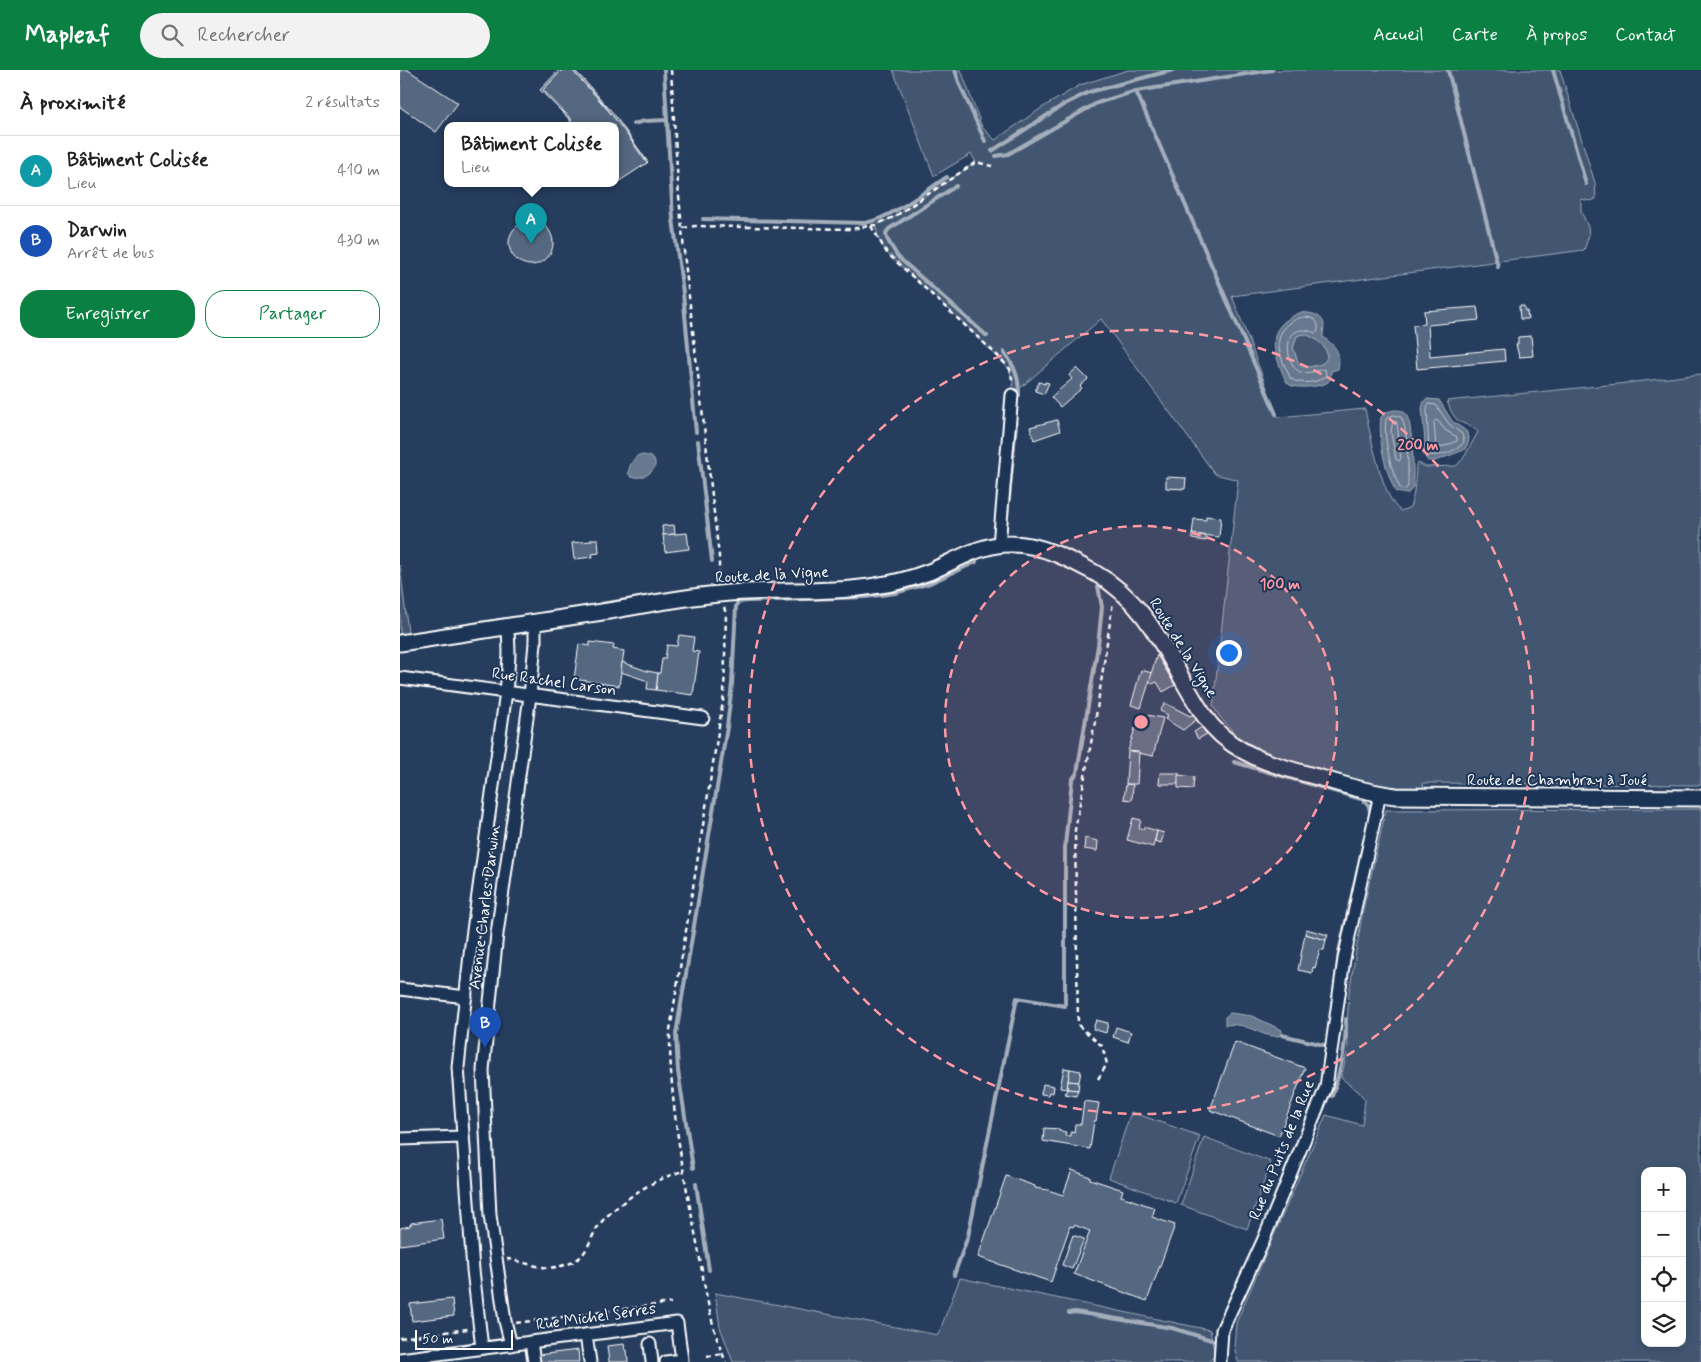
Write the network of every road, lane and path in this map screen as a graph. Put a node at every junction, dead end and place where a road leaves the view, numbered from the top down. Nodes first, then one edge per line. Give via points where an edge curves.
1 (671, 70) edge
2 (992, 166) dead end
3 (871, 226) junction
4 (683, 228) junction
5 (1012, 395) joint
6 (999, 545) junction
7 (1115, 586) junction
8 (721, 593) junction
9 (535, 622) junction
10 (507, 626) junction
11 (400, 643) edge
12 (400, 678) edge
13 (506, 692) junction
14 (530, 696) junction
15 (704, 718) dead end
16 (1380, 794) junction
17 (1413, 797) joint
18 (1701, 798) edge
19 (400, 989) edge
20 (466, 997) junction
21 (1098, 1079) dead end
22 (463, 1136) junction
23 (400, 1139) edge
24 (683, 1171) junction
25 (496, 1257) junction
26 (671, 1302) dead end
27 (506, 1324) junction
28 (480, 1328) junction
29 (586, 1335) junction
30 (400, 1338) edge
31 (531, 1342) junction
32 (650, 1344) dead end
33 (511, 1345) junction
34 (482, 1348) junction
35 (723, 1354) junction
36 (461, 1356) edge
37 (707, 1356) dead end
38 (401, 1360) edge
39 (534, 1362) edge
40 (590, 1362) edge
41 (652, 1362) edge
42 (666, 1362) edge
43 (726, 1362) edge
44 (1220, 1362) edge

1 - 4 path
2 - 3 path via 976,162 894,216
3 - 4 path via 851,229
3 - 5 path via 887,253 1010,369
4 - 8 path
5 - 6 street
6 - 7 street, Route de la Vigne via 1038,548 1077,564
6 - 8 street, Route de la Vigne via 968,554 909,579 880,585 822,591
7 - 16 street, Route de la Vigne via 1143,613 1197,705 1234,746 1272,764
7 - 21 path via 1075,830 1078,1025 1102,1046 1107,1064
8 - 9 street, Route de la Vigne
8 - 24 path via 726,614 724,695 670,1030 670,1068
9 - 10 street
9 - 14 street, Avenue Charles Darwin
10 - 11 street
10 - 13 street, Avenue Charles Darwin via 509,660
12 - 13 street, Rue Rachel Carson
13 - 14 street, Rue Rachel Carson
13 - 20 street, Avenue Charles Darwin
14 - 15 street, Rue Rachel Carson
14 - 25 street, Avenue Charles Darwin via 497,934 483,1070 490,1215
16 - 17 street, Route de la Vigne
16 - 44 street, Rue du Puits de la Rue via 1344,959 1326,1087 1263,1241 1222,1330
17 - 18 street, Route de Chambray à Joué
19 - 20 street
20 - 22 street, Avenue Charles Darwin via 458,1067
22 - 23 street
22 - 28 street, Avenue Charles Darwin
24 - 25 path via 647,1185 616,1208 595,1230 586,1252 578,1260 555,1268
24 - 35 path via 714,1329
25 - 27 street, Avenue Charles Darwin
26 - 27 path
27 - 33 street, Avenue Charles Darwin
28 - 30 path
28 - 34 street, Avenue Charles Darwin
29 - 31 street, Rue Michel Serres
29 - 40 street
29 - 42 street, Rue Michel Serres via 677,1323 682,1360
31 - 33 street, Rue Michel Serres
31 - 39 street
32 - 41 street
33 - 34 street, Rue Michel Serres
34 - 36 street, Rue Michel Serres
35 - 37 path
35 - 43 path
36 - 38 street, Rue Michel Serres

